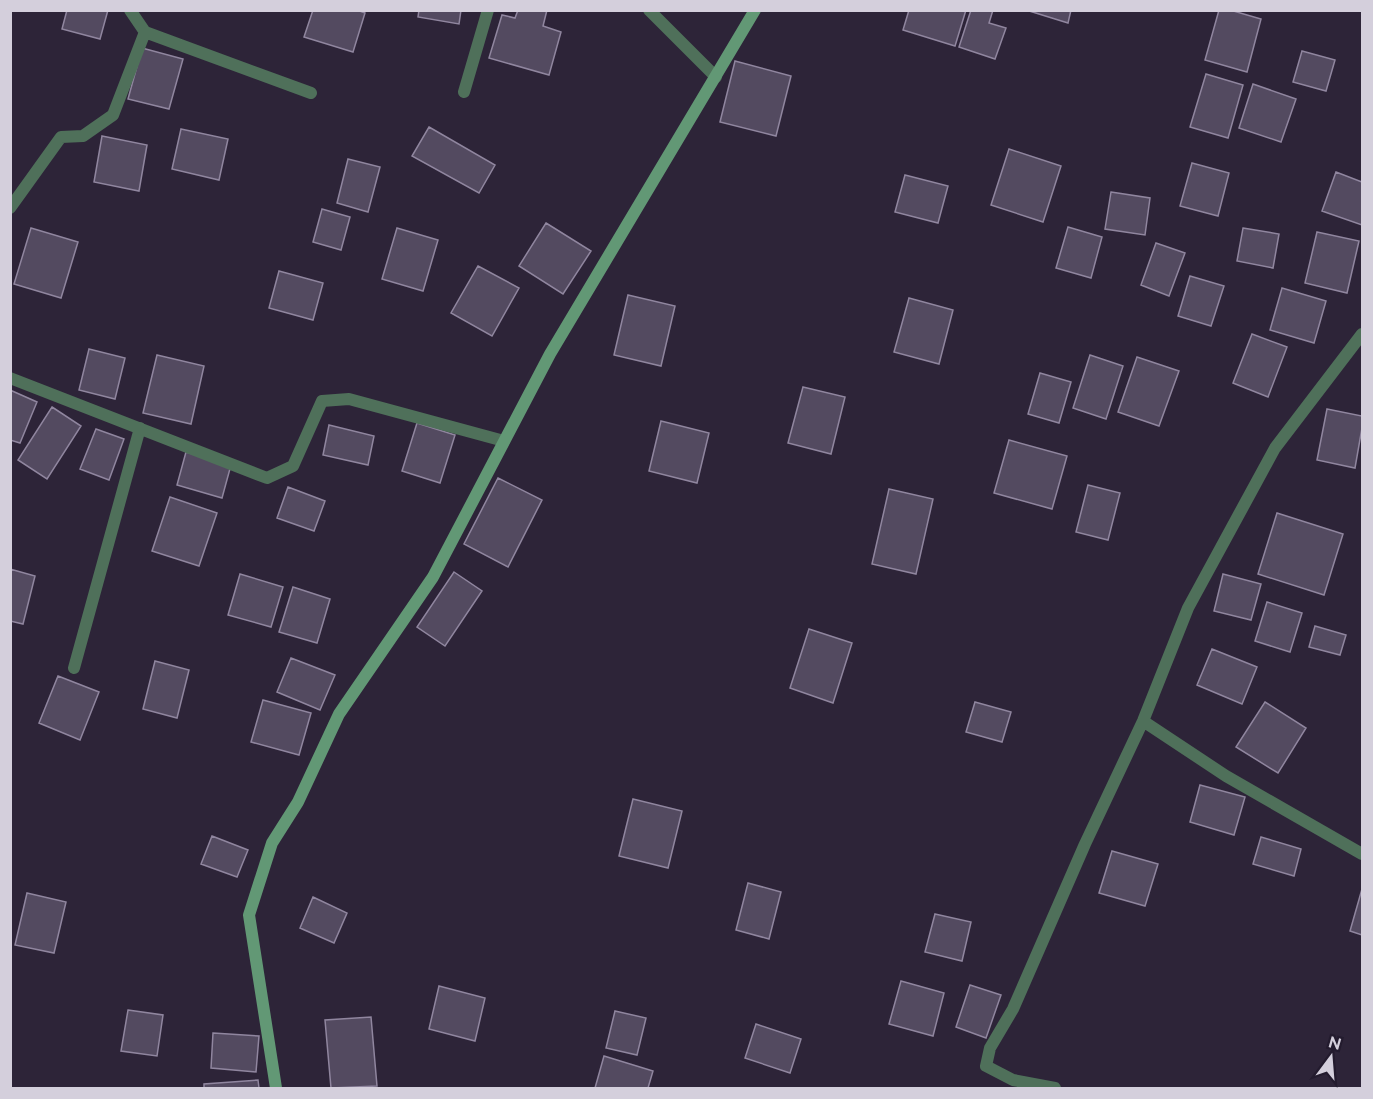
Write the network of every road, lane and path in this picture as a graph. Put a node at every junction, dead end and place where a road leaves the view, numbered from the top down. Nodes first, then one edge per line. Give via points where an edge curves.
1 (130, 10) edge
2 (488, 10) edge
3 (649, 10) edge
4 (755, 10) edge
5 (145, 32) junction
6 (716, 77) junction
7 (464, 92) dead end
8 (311, 93) dead end
9 (10, 208) edge
10 (1362, 334) edge
11 (10, 378) edge
12 (140, 428) junction
13 (504, 441) junction
14 (74, 668) dead end
15 (1143, 721) junction
16 (1362, 854) edge
17 (276, 1089) edge
18 (1055, 1089) edge

1 - 5 street
2 - 7 street
3 - 6 street
4 - 6 main road
5 - 8 street
5 - 9 street via 113,115 82,136 61,137
6 - 13 main road via 550,354
10 - 15 street via 1275,448 1188,608
11 - 12 street
12 - 13 street via 267,478 293,466 322,401 350,399
12 - 14 street
13 - 17 main road via 433,578 339,714 298,802 272,843 249,915
15 - 16 street via 1226,776
15 - 18 street via 1013,1009 990,1047 986,1066 1013,1080

